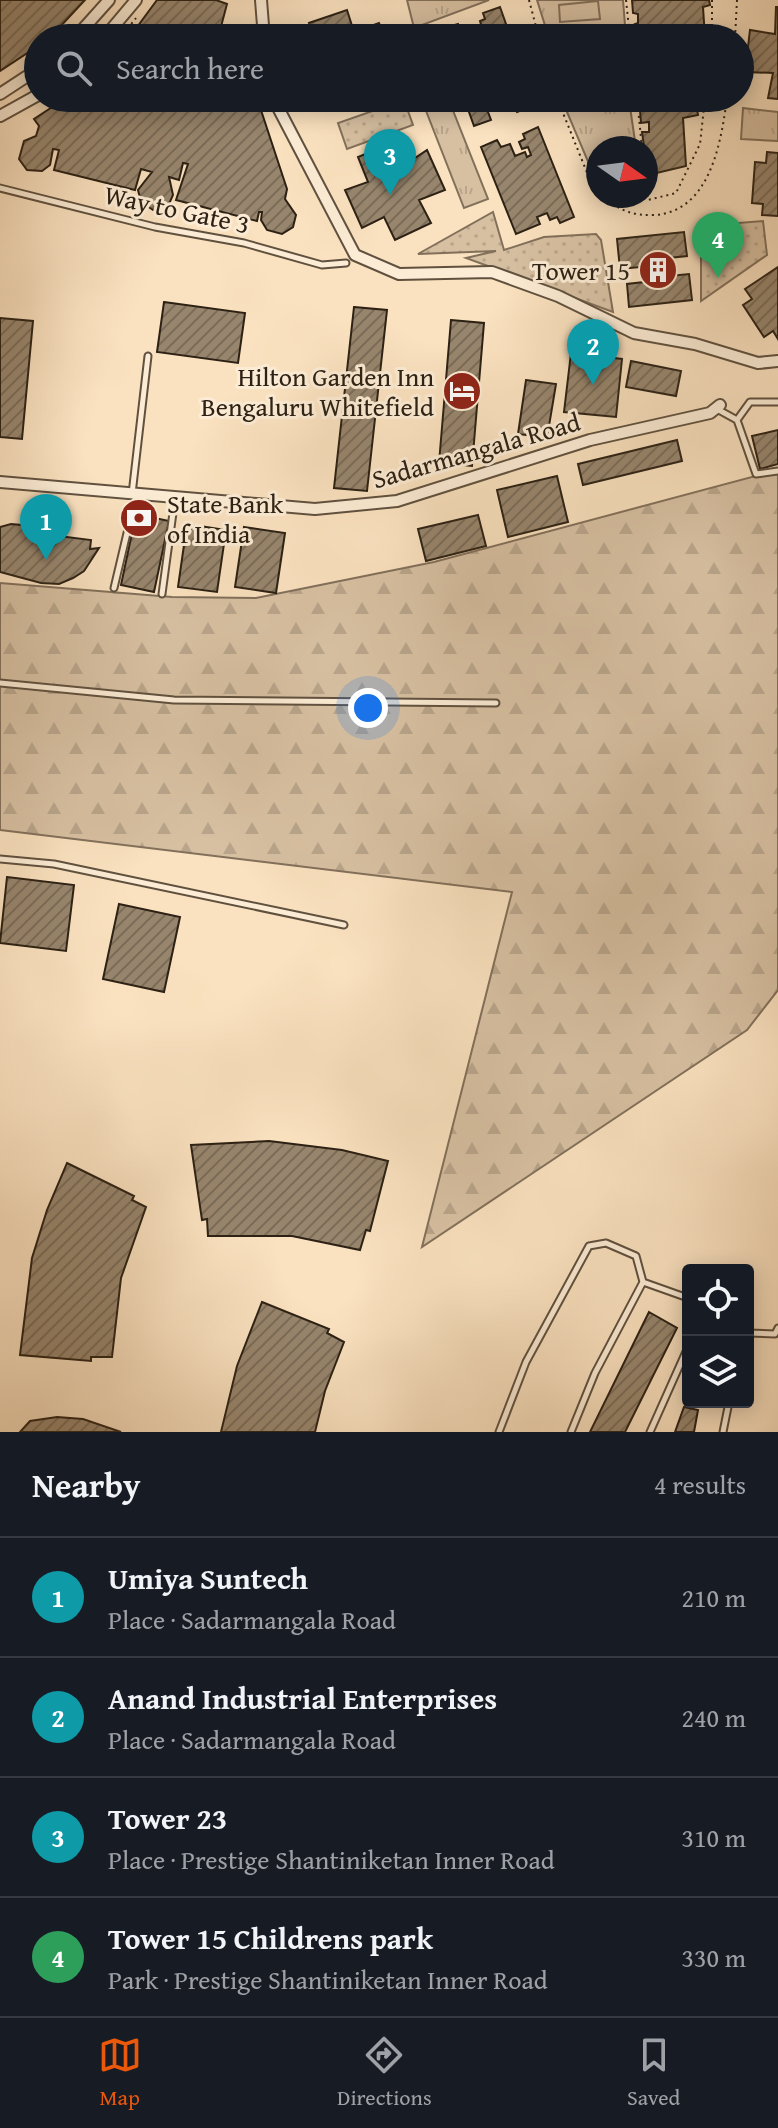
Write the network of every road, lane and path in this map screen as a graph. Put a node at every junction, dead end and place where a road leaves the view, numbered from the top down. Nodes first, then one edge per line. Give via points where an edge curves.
1 (109, 0) edge
2 (136, 0) edge
3 (261, 0) edge
4 (529, 0) edge
5 (626, 0) edge
6 (712, 0) edge
7 (737, 0) edge
8 (91, 24) edge
9 (116, 24) edge
10 (263, 24) edge
11 (535, 24) edge
12 (629, 24) edge
13 (712, 24) edge
14 (736, 24) edge
15 (24, 78) edge
16 (0, 94) edge
17 (24, 103) edge
18 (280, 112) edge
19 (563, 112) edge
20 (638, 112) edge
21 (703, 112) edge
22 (724, 112) edge
23 (0, 116) edge
24 (641, 136) edge
25 (586, 170) edge
26 (0, 188) edge
27 (658, 198) edge
28 (616, 208) edge
29 (346, 263) dead end
30 (148, 356) dead end
31 (778, 361) edge
32 (778, 402) edge
33 (718, 407) joint
34 (737, 420) junction
35 (778, 471) edge
36 (0, 482) edge
37 (134, 495) junction
38 (175, 498) junction
39 (114, 588) dead end
40 (162, 594) dead end
41 (0, 683) edge
42 (496, 703) dead end
43 (0, 859) edge
44 (344, 925) dead end
45 (643, 1282) junction
46 (682, 1296) edge
47 (778, 1328) edge
48 (754, 1333) edge
49 (682, 1360) edge
50 (728, 1408) edge
51 (499, 1432) edge
52 (571, 1432) edge
53 (650, 1432) edge
54 (723, 1432) edge

1 - 8 street
2 - 9 street
3 - 10 street
4 - 11 path
5 - 12 path
6 - 13 path
7 - 14 path
15 - 16 street
17 - 23 street
18 - 31 street via 355,255 399,274 492,272 634,333 758,363
19 - 25 path
20 - 24 path
21 - 27 path via 700,144 676,193
22 - 28 path via 712,165 699,194 659,215 639,216
26 - 29 lane, Way to Gate 3 via 322,265
30 - 37 lane
32 - 34 lane via 750,402
33 - 34 lane
33 - 38 street, Sadarmangala Road via 590,440 397,501 315,509
34 - 35 lane via 756,474
36 - 37 street, Sadarmangala Road
37 - 38 street, Sadarmangala Road
37 - 39 lane
38 - 40 lane
41 - 42 lane via 174,700
43 - 44 lane via 54,864
45 - 46 lane
45 - 51 lane via 636,1256 606,1243 589,1246 526,1362
45 - 52 lane
47 - 48 lane via 775,1334
49 - 53 lane
50 - 54 lane

